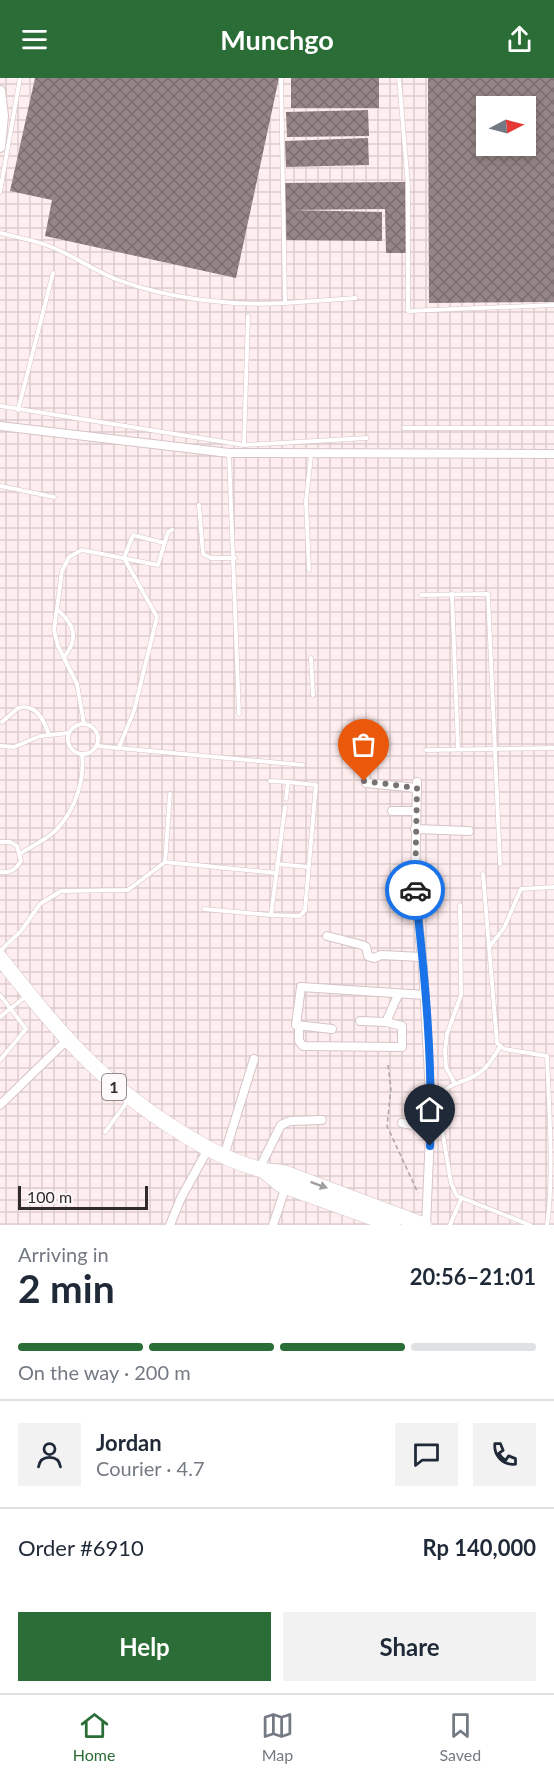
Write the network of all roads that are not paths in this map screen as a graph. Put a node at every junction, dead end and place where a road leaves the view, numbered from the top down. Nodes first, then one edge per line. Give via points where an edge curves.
1 (20, 78) edge
2 (281, 78) edge
3 (399, 78) edge
4 (0, 91) edge
5 (1, 127) edge
6 (0, 147) edge
7 (0, 192) edge
8 (0, 233) edge
9 (53, 273) dead end
10 (356, 298) dead end
11 (285, 303) junction
12 (554, 305) edge
13 (248, 316) dead end
14 (0, 406) edge
15 (18, 410) junction
16 (0, 426) edge
17 (404, 428) dead end
18 (554, 428) edge
19 (367, 438) dead end
20 (244, 445) junction
21 (311, 451) junction
22 (229, 453) junction
23 (554, 454) edge
24 (0, 486) edge
25 (54, 497) dead end
26 (199, 505) dead end
27 (172, 530) dead end
28 (164, 543) junction
29 (124, 558) junction
30 (235, 558) junction
31 (309, 570) dead end
32 (452, 594) junction
33 (421, 595) dead end
34 (57, 610) junction
35 (64, 657) junction
36 (311, 658) dead end
37 (313, 695) dead end
38 (239, 714) dead end
39 (2, 722) dead end
40 (84, 724) junction
41 (69, 733) junction
42 (50, 734) junction
43 (0, 746) edge
44 (96, 746) junction
45 (120, 747) junction
46 (496, 748) junction
47 (554, 748) edge
48 (458, 749) junction
49 (426, 750) dead end
50 (82, 754) junction
51 (303, 765) dead end
52 (364, 767) dead end
53 (270, 781) dead end
54 (288, 782) junction
55 (170, 794) dead end
56 (286, 799) dead end
57 (285, 807) dead end
58 (392, 811) dead end
59 (415, 811) junction
60 (415, 829) junction
61 (469, 831) dead end
62 (0, 842) edge
63 (21, 853) junction
64 (165, 862) junction
65 (277, 864) junction
66 (500, 864) dead end
67 (308, 867) junction
68 (0, 872) edge
69 (276, 873) junction
70 (483, 874) dead end
71 (554, 887) edge
72 (460, 905) dead end
73 (436, 906) dead end
74 (417, 907) junction
75 (204, 909) dead end
76 (271, 915) junction
77 (327, 936) dead end
78 (490, 946) junction
79 (0, 951) edge
80 (422, 957) junction
81 (0, 958) edge
82 (29, 994) junction
83 (0, 995) edge
84 (398, 995) junction
85 (425, 995) junction
86 (11, 1008) junction
87 (0, 1017) edge
88 (360, 1021) dead end
89 (386, 1022) junction
90 (299, 1026) junction
91 (332, 1029) dead end
92 (66, 1041) junction
93 (500, 1047) junction
94 (554, 1054) edge
95 (547, 1056) junction
96 (254, 1059) dead end
97 (0, 1060) edge
98 (455, 1084) junction
99 (130, 1099) junction
100 (0, 1105) edge
101 (322, 1120) dead end
102 (402, 1123) dead end
103 (431, 1128) junction
104 (105, 1132) dead end
105 (208, 1149) junction
106 (224, 1156) junction
107 (261, 1170) junction
108 (286, 1186) junction
109 (461, 1199) junction
110 (368, 1221) edge
111 (170, 1225) edge
112 (272, 1225) edge
113 (393, 1225) edge
114 (425, 1225) edge
115 (450, 1225) edge
116 (530, 1225) edge
117 (547, 1225) edge

1 - 7 lane
2 - 11 lane
3 - 12 lane via 408,186 408,312
4 - 5 street
5 - 6 street
8 - 11 lane via 49,246 117,280 148,288 240,304
9 - 15 lane
10 - 11 lane
13 - 20 lane
14 - 15 lane
15 - 20 lane
16 - 22 street
17 - 18 lane
19 - 20 lane
21 - 22 street
21 - 23 street
21 - 31 lane via 306,501
22 - 30 lane
24 - 25 lane
26 - 30 lane via 203,554
27 - 28 lane
28 - 29 lane via 133,535
28 - 29 lane via 159,564
29 - 34 lane via 75,552 62,571
29 - 45 lane via 157,617 134,711
30 - 38 lane
32 - 33 lane
32 - 46 lane via 488,594
32 - 48 lane
34 - 35 lane via 55,638
34 - 35 lane via 72,624 73,645
35 - 40 lane via 77,684
36 - 37 lane
39 - 42 lane via 18,708 32,708 40,714
40 - 41 lane
40 - 44 lane via 98,736
41 - 42 lane
41 - 50 lane via 72,749
42 - 43 lane via 14,747
44 - 45 lane
44 - 50 lane
45 - 51 lane
46 - 47 lane
46 - 48 lane
46 - 66 lane
48 - 49 lane
50 - 63 lane via 82,781 67,815 57,830
52 - 59 street via 366,783 417,784
53 - 54 lane
54 - 56 lane
54 - 67 lane via 316,785
55 - 64 lane
57 - 65 lane
58 - 59 street
59 - 60 street
60 - 61 street
60 - 74 street
62 - 63 lane via 10,842
63 - 68 lane via 16,869
64 - 69 lane
64 - 79 lane via 128,890 61,891 40,904 21,931
65 - 67 lane
65 - 69 lane
67 - 76 lane via 304,913
69 - 76 lane
70 - 78 lane
71 - 78 lane via 521,889 504,928
72 - 98 lane via 461,995 445,1050
73 - 74 street
74 - 80 street
75 - 76 lane
77 - 80 street via 362,945 368,956 374,958
78 - 93 lane via 496,1038
80 - 85 street
81 - 82 highway, 1
82 - 86 lane
82 - 92 highway, 1
83 - 86 lane
84 - 85 street
84 - 89 street
84 - 90 street via 302,986 295,1022
85 - 103 street
86 - 87 lane
86 - 97 lane via 26,1029
88 - 89 street
89 - 90 street via 402,1026 402,1047 303,1046
90 - 91 street
92 - 99 highway, 1
92 - 100 street
93 - 95 lane
93 - 98 lane via 484,1070
94 - 95 lane
95 - 117 lane via 553,1181
96 - 106 street
98 - 109 lane via 442,1091 438,1099 451,1183
99 - 104 lane
99 - 105 highway, 1
101 - 107 street via 281,1125
102 - 103 street
103 - 114 street
105 - 106 highway, 1
105 - 111 street
106 - 107 highway, 1
107 - 108 highway, 1
107 -> 114 highway, 1 via 285,1173
108 - 110 highway, 1
108 - 112 street
109 - 115 lane
109 - 116 lane
110 - 113 highway, 1

